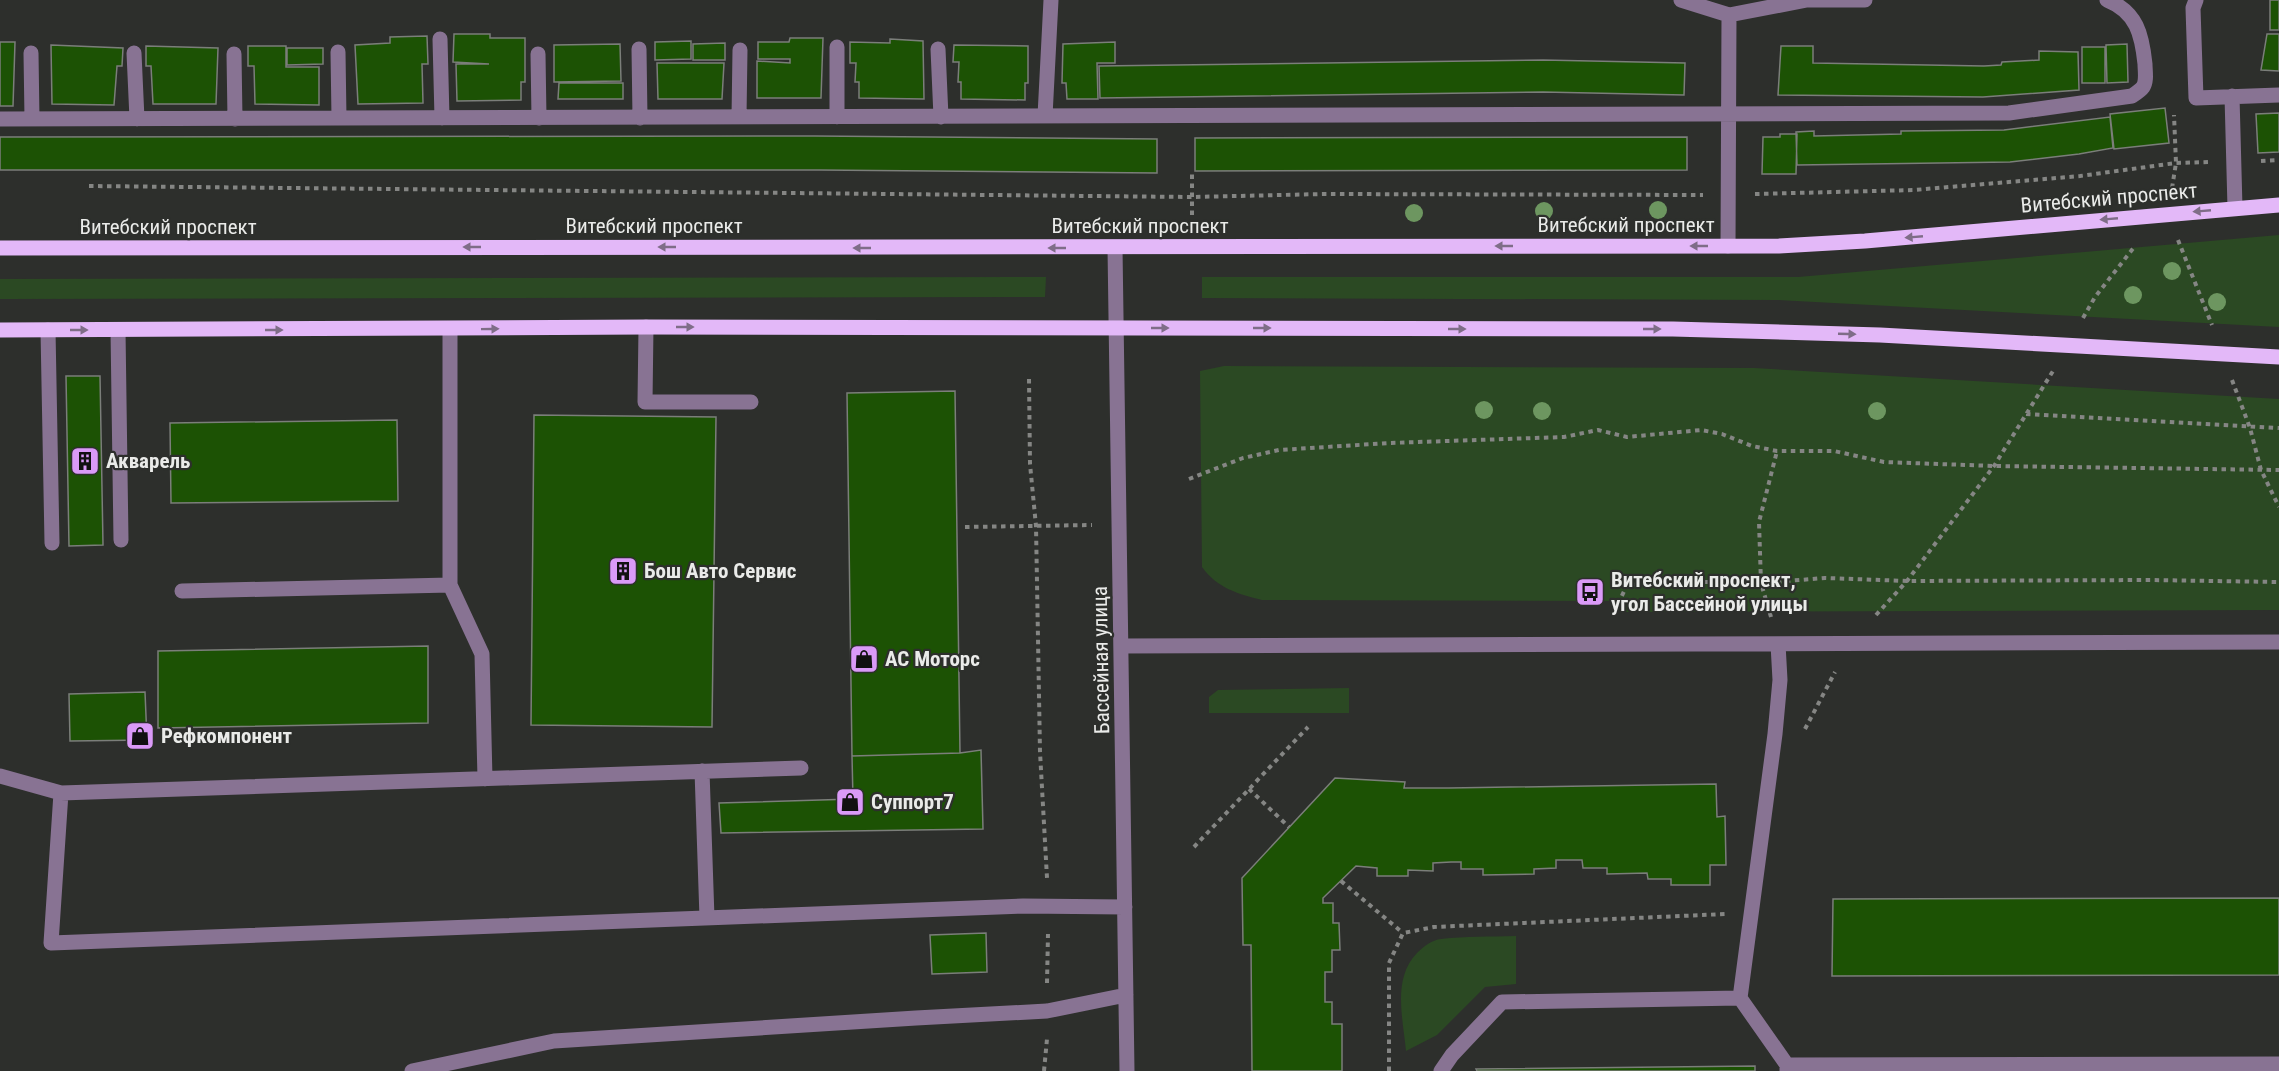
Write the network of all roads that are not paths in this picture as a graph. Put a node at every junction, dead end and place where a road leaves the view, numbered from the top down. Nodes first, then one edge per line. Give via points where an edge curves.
1 (1051, 0) edge
2 (1681, 0) edge
3 (1865, 0) edge
4 (2107, 0) edge
5 (2196, 0) edge
6 (1729, 15) junction
7 (440, 39) dead end
8 (837, 47) dead end
9 (639, 49) dead end
10 (938, 49) dead end
11 (740, 50) dead end
12 (31, 52) dead end
13 (338, 52) dead end
14 (134, 53) dead end
15 (234, 54) dead end
16 (538, 54) dead end
17 (2279, 95) edge
18 (2232, 96) junction
19 (1045, 116) junction
20 (1729, 116) junction
21 (739, 117) junction
22 (837, 117) junction
23 (941, 117) junction
24 (339, 118) junction
25 (442, 118) junction
26 (539, 118) junction
27 (640, 118) junction
28 (0, 119) edge
29 (32, 119) junction
30 (137, 119) junction
31 (235, 119) junction
32 (2279, 205) edge
33 (2235, 208) junction
34 (1728, 246) junction
35 (0, 248) edge
36 (1115, 248) junction
37 (646, 327) junction
38 (1117, 328) junction
39 (450, 329) junction
40 (0, 330) edge
41 (48, 330) junction
42 (118, 330) junction
43 (2279, 357) edge
44 (751, 402) dead end
45 (121, 540) dead end
46 (52, 543) dead end
47 (450, 585) junction
48 (182, 591) dead end
49 (2279, 642) edge
50 (1778, 644) junction
51 (1121, 646) junction
52 (801, 768) dead end
53 (702, 771) junction
54 (0, 776) edge
55 (485, 779) junction
56 (61, 793) junction
57 (1125, 907) junction
58 (707, 918) junction
59 (1126, 995) junction
60 (1740, 998) junction
61 (2279, 1064) edge
62 (1787, 1068) edge
63 (412, 1071) edge
64 (1127, 1071) edge
65 (1441, 1071) edge

1 - 19 street
2 - 6 street
3 - 6 street via 1807,0
4 - 20 street via 2119,5 2142,37 2146,73 2143,87 2132,96 2009,113
5 - 18 street via 2196,98
6 - 20 street
7 - 25 street
8 - 22 street
9 - 27 street
10 - 23 street
11 - 21 street
12 - 29 street
13 - 24 street
14 - 30 street
15 - 31 street
16 - 26 street
17 - 18 street
18 - 33 street
19 - 20 street
19 - 23 street
20 - 34 street
21 - 22 street
21 - 27 street
22 - 23 street
24 - 25 street
24 - 31 street
25 - 26 street
26 - 27 street
28 - 29 street
29 - 30 street
30 - 31 street
32 - 33 main road, Витебский проспект
33 -> 34 main road, Витебский проспект via 1817,245
34 -> 36 main road, Витебский проспект
36 -> 35 main road, Витебский проспект
36 - 38 street, Бассейная улица
37 -> 38 main road
39 -> 37 main road
37 - 44 street via 645,402
38 -> 43 main road via 1782,331
38 - 51 street, Бассейная улица
42 -> 39 main road
39 - 47 street
40 - 41 main road
41 -> 42 main road
41 - 46 street
42 - 45 street
47 - 48 street
47 - 55 street via 482,654
49 - 50 street
50 - 51 street
50 - 60 street via 1780,680 1775,734
51 - 57 street, Бассейная улица
52 - 53 street
53 - 55 street
53 - 58 street
54 - 56 street
55 - 56 street
56 - 58 street via 51,944
57 - 58 street via 1023,906
57 - 59 street, Бассейная улица
59 - 63 street via 1047,1011 554,1041
59 - 64 street, Бассейная улица
60 - 62 street
60 - 65 street via 1502,1002
61 - 62 street

